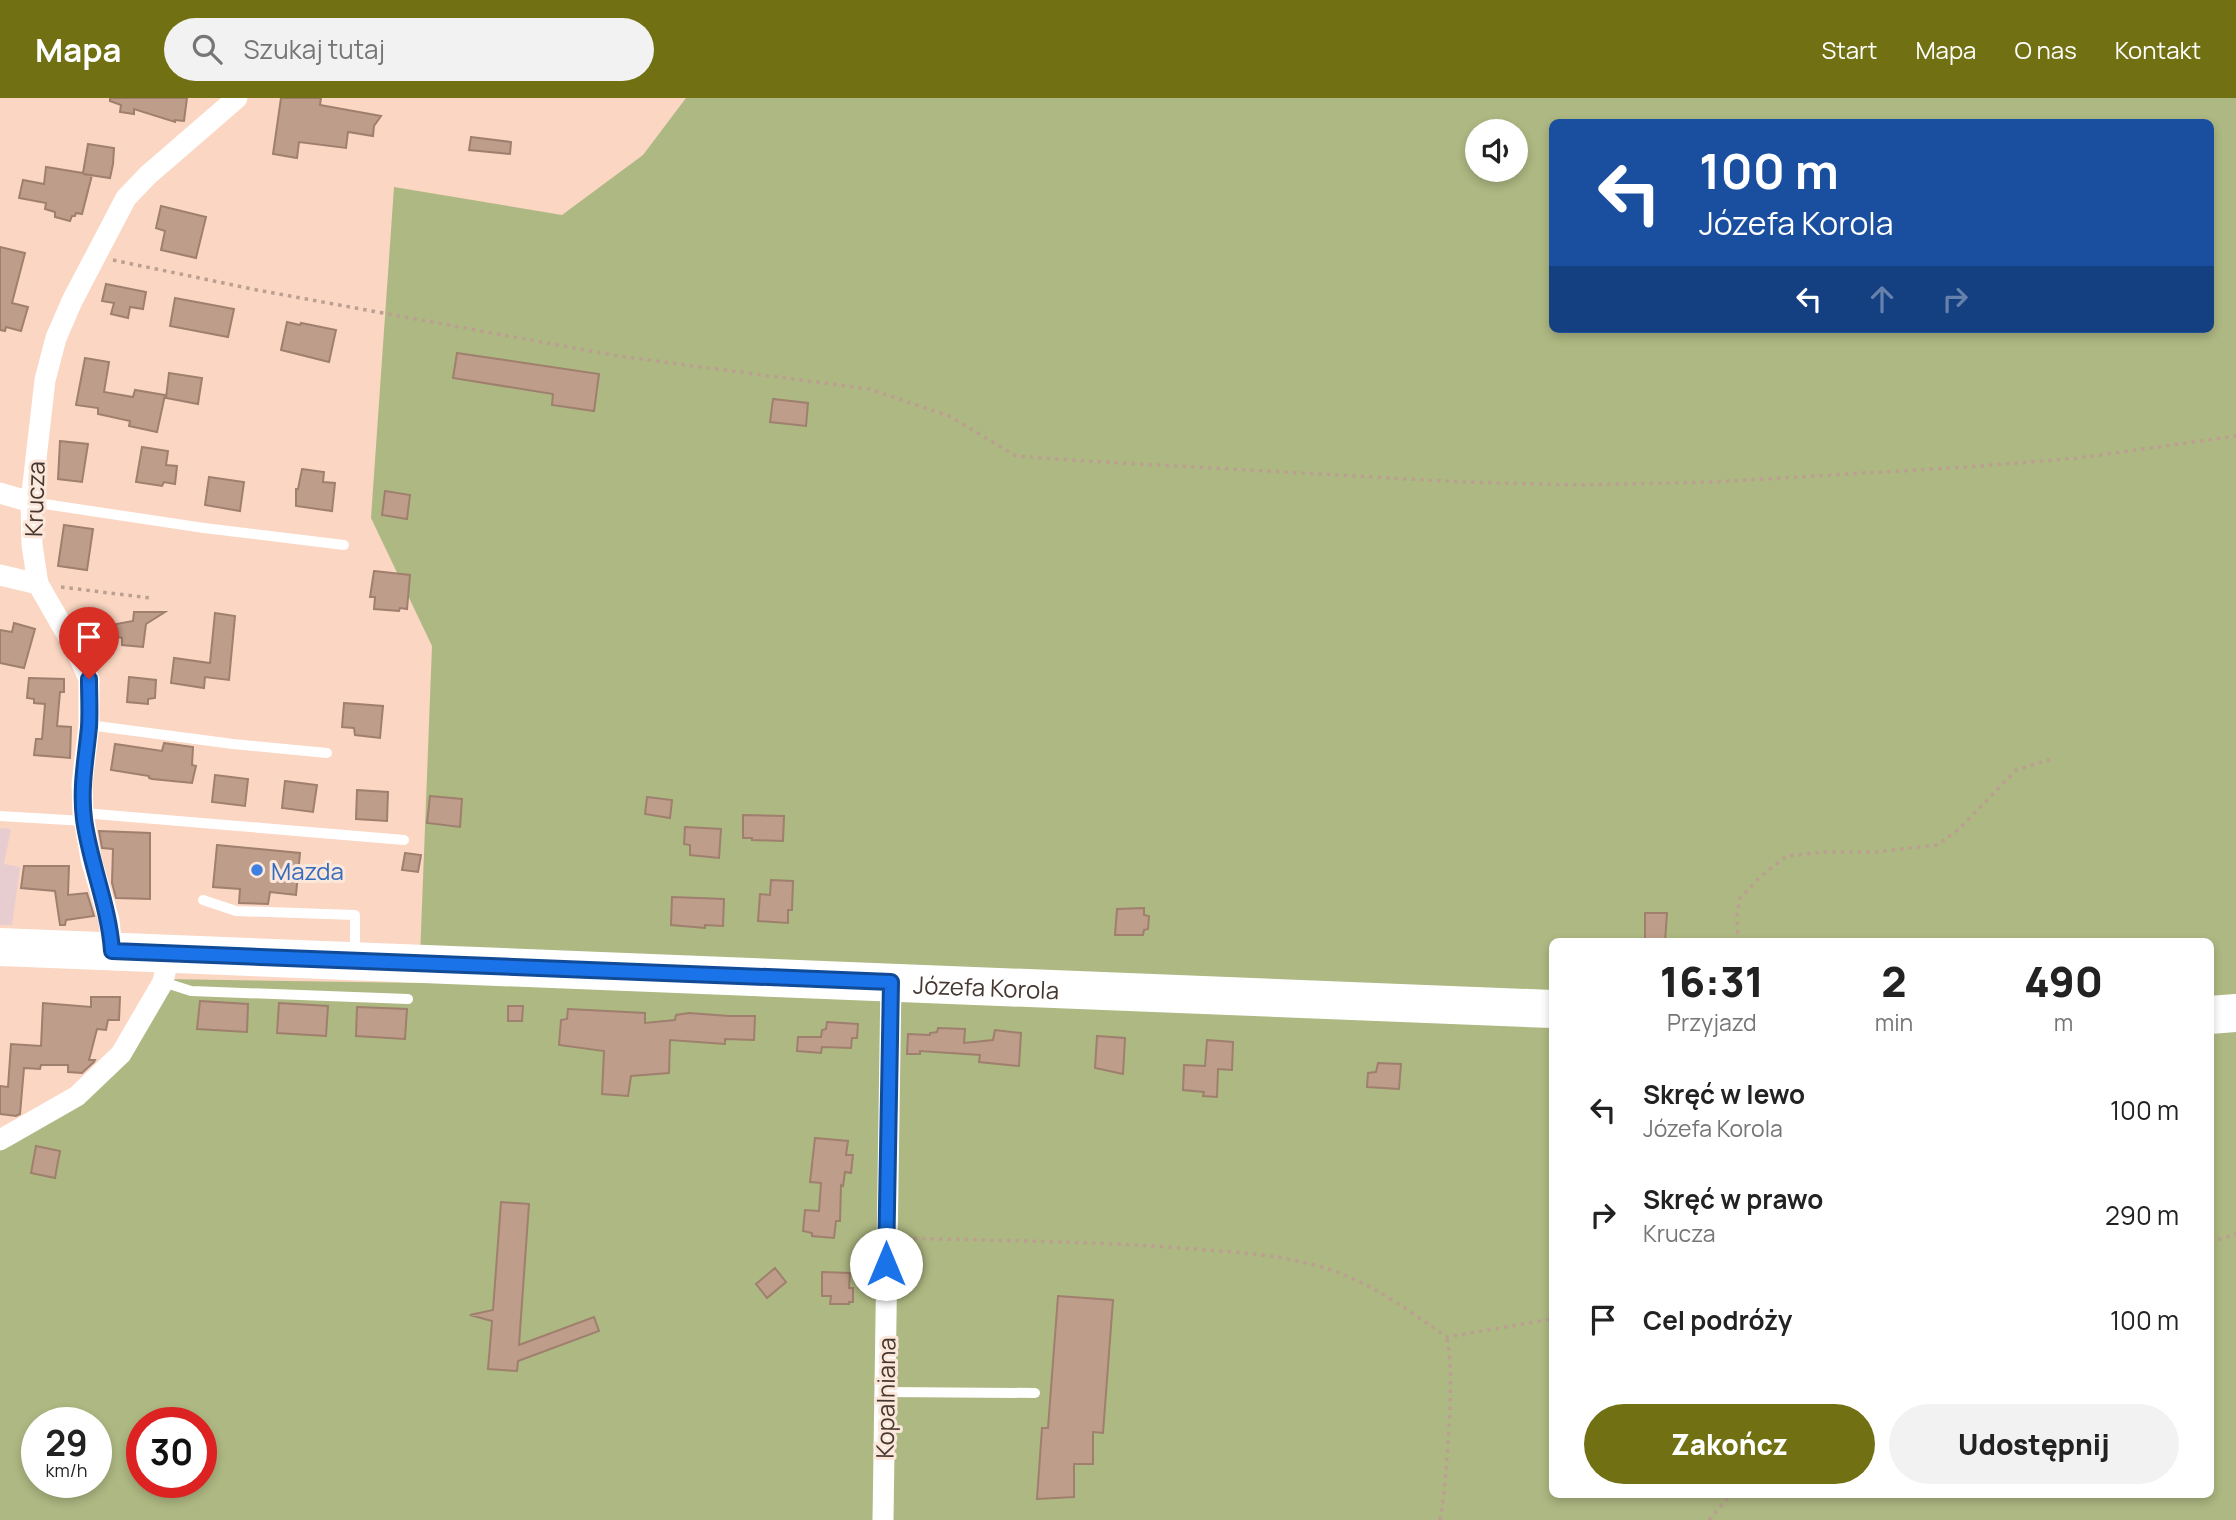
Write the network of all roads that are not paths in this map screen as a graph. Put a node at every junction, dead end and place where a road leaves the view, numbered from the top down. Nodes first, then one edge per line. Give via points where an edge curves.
1 (237, 98) edge
2 (0, 493) edge
3 (31, 502) junction
4 (344, 545) dead end
5 (0, 575) edge
6 (38, 584) junction
7 (89, 725) junction
8 (327, 753) dead end
9 (0, 816) edge
10 (84, 817) junction
11 (404, 840) dead end
12 (203, 900) dead end
13 (0, 947) edge
14 (112, 951) junction
15 (355, 960) junction
16 (166, 967) junction
17 (891, 982) junction
18 (408, 999) dead end
19 (1549, 1009) edge
20 (2236, 1013) edge
21 (2214, 1014) edge
22 (4, 1134) edge
23 (886, 1392) junction
24 (1035, 1393) dead end
25 (883, 1520) edge

1 - 3 street, Krucza via 126,198 94,256 56,338 45,380
2 - 3 street
3 - 4 lane
3 - 6 street, Krucza
5 - 6 street
6 - 7 street, Krucza via 89,679
7 - 8 lane
7 - 10 street, Krucza via 82,784
9 - 10 lane
10 - 11 lane
10 - 14 street, Krucza
12 - 15 lane via 236,911 355,915
13 - 14 highway, Józefa Korola
14 - 16 highway, Józefa Korola
15 - 16 highway, Józefa Korola
15 - 17 highway, Józefa Korola
16 - 18 lane via 191,990
16 - 22 street via 121,1054 77,1096
17 - 19 highway, Józefa Korola
17 - 23 street, Kopalniana
20 - 21 highway
23 - 24 lane
23 - 25 street, Kopalniana

